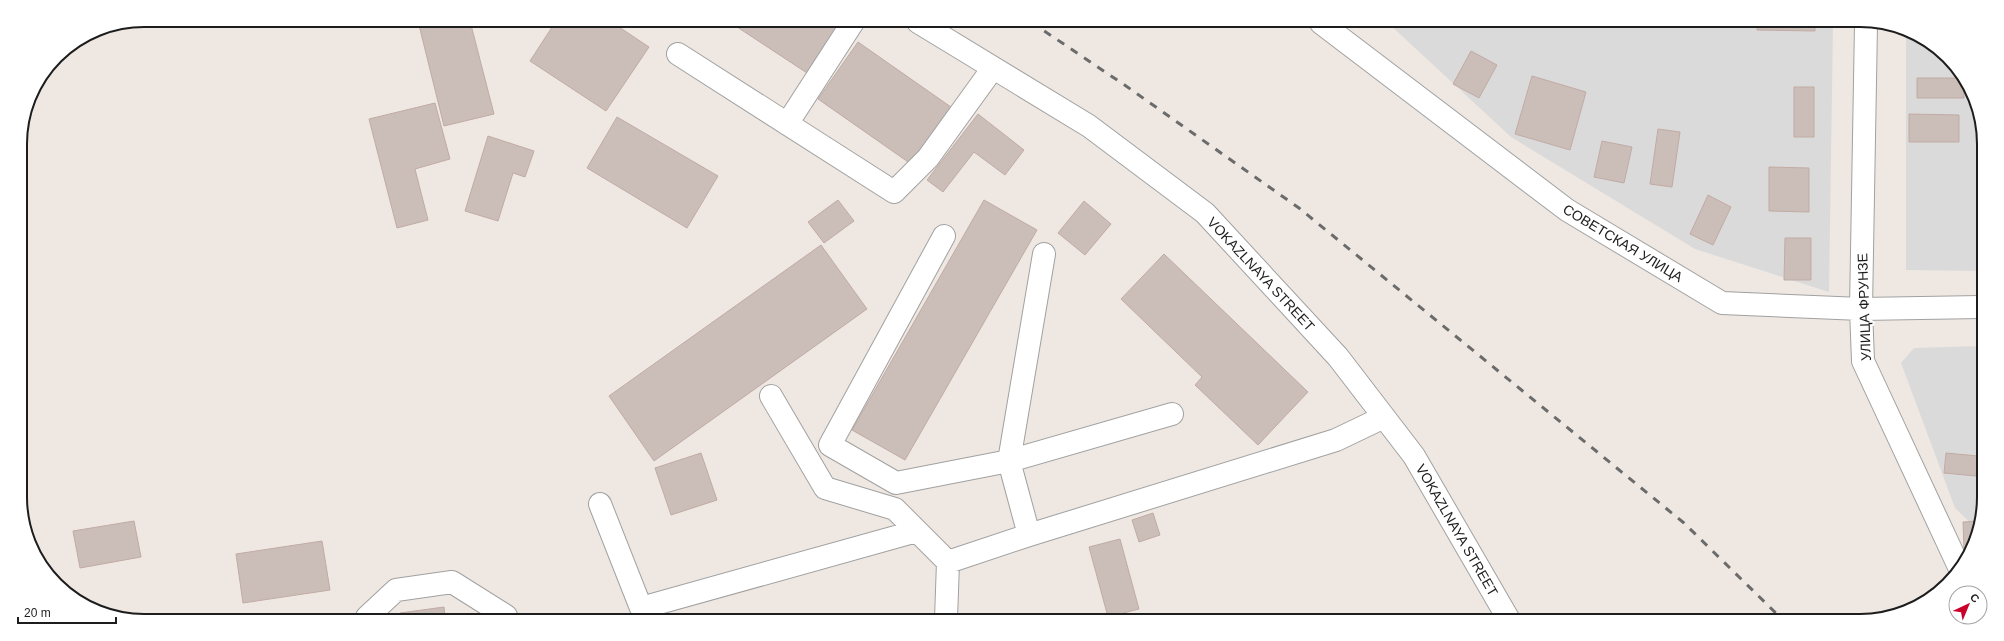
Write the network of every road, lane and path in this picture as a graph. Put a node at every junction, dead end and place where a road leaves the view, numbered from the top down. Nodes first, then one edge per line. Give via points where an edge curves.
1 (849, 27) edge
2 (926, 27) edge
3 (1326, 27) edge
4 (1866, 27) edge
5 (678, 54) dead end
6 (994, 68) junction
7 (787, 124) junction
8 (944, 236) dead end
9 (1044, 254) dead end
10 (1977, 307) edge
11 (1861, 308) junction
12 (771, 396) dead end
13 (1172, 414) dead end
14 (1384, 417) junction
15 (1009, 461) junction
16 (600, 504) dead end
17 (917, 531) junction
18 (1029, 535) junction
19 (948, 562) junction
20 (1956, 563) edge
21 (370, 614) edge
22 (500, 614) edge
23 (946, 614) edge
24 (1506, 614) edge

1 - 7 street
2 - 6 street, VOKAZLNAYA STREET
3 - 11 street, СОВЕТСКАЯ УЛИЦА via 1567,210 1722,303
4 - 11 street, УЛИЦА ФРУНЗЕ
5 - 7 street
6 - 7 street via 928,158 894,192
6 - 14 street, VOKAZLNAYA STREET via 1089,126 1205,212 1338,357
8 - 15 street via 830,445 896,484
9 - 15 street
10 - 11 street, СОВЕТСКАЯ УЛИЦА
11 - 20 street, УЛИЦА ФРУНЗЕ via 1863,361
12 - 17 street via 825,488 895,509
13 - 15 street
14 - 18 street via 1336,440
14 - 24 street, VOKAZLNAYA STREET via 1414,456
15 - 18 street
16 - 17 street via 641,608
17 - 19 street
18 - 19 street
19 - 23 street
21 - 22 street via 396,590 452,582

